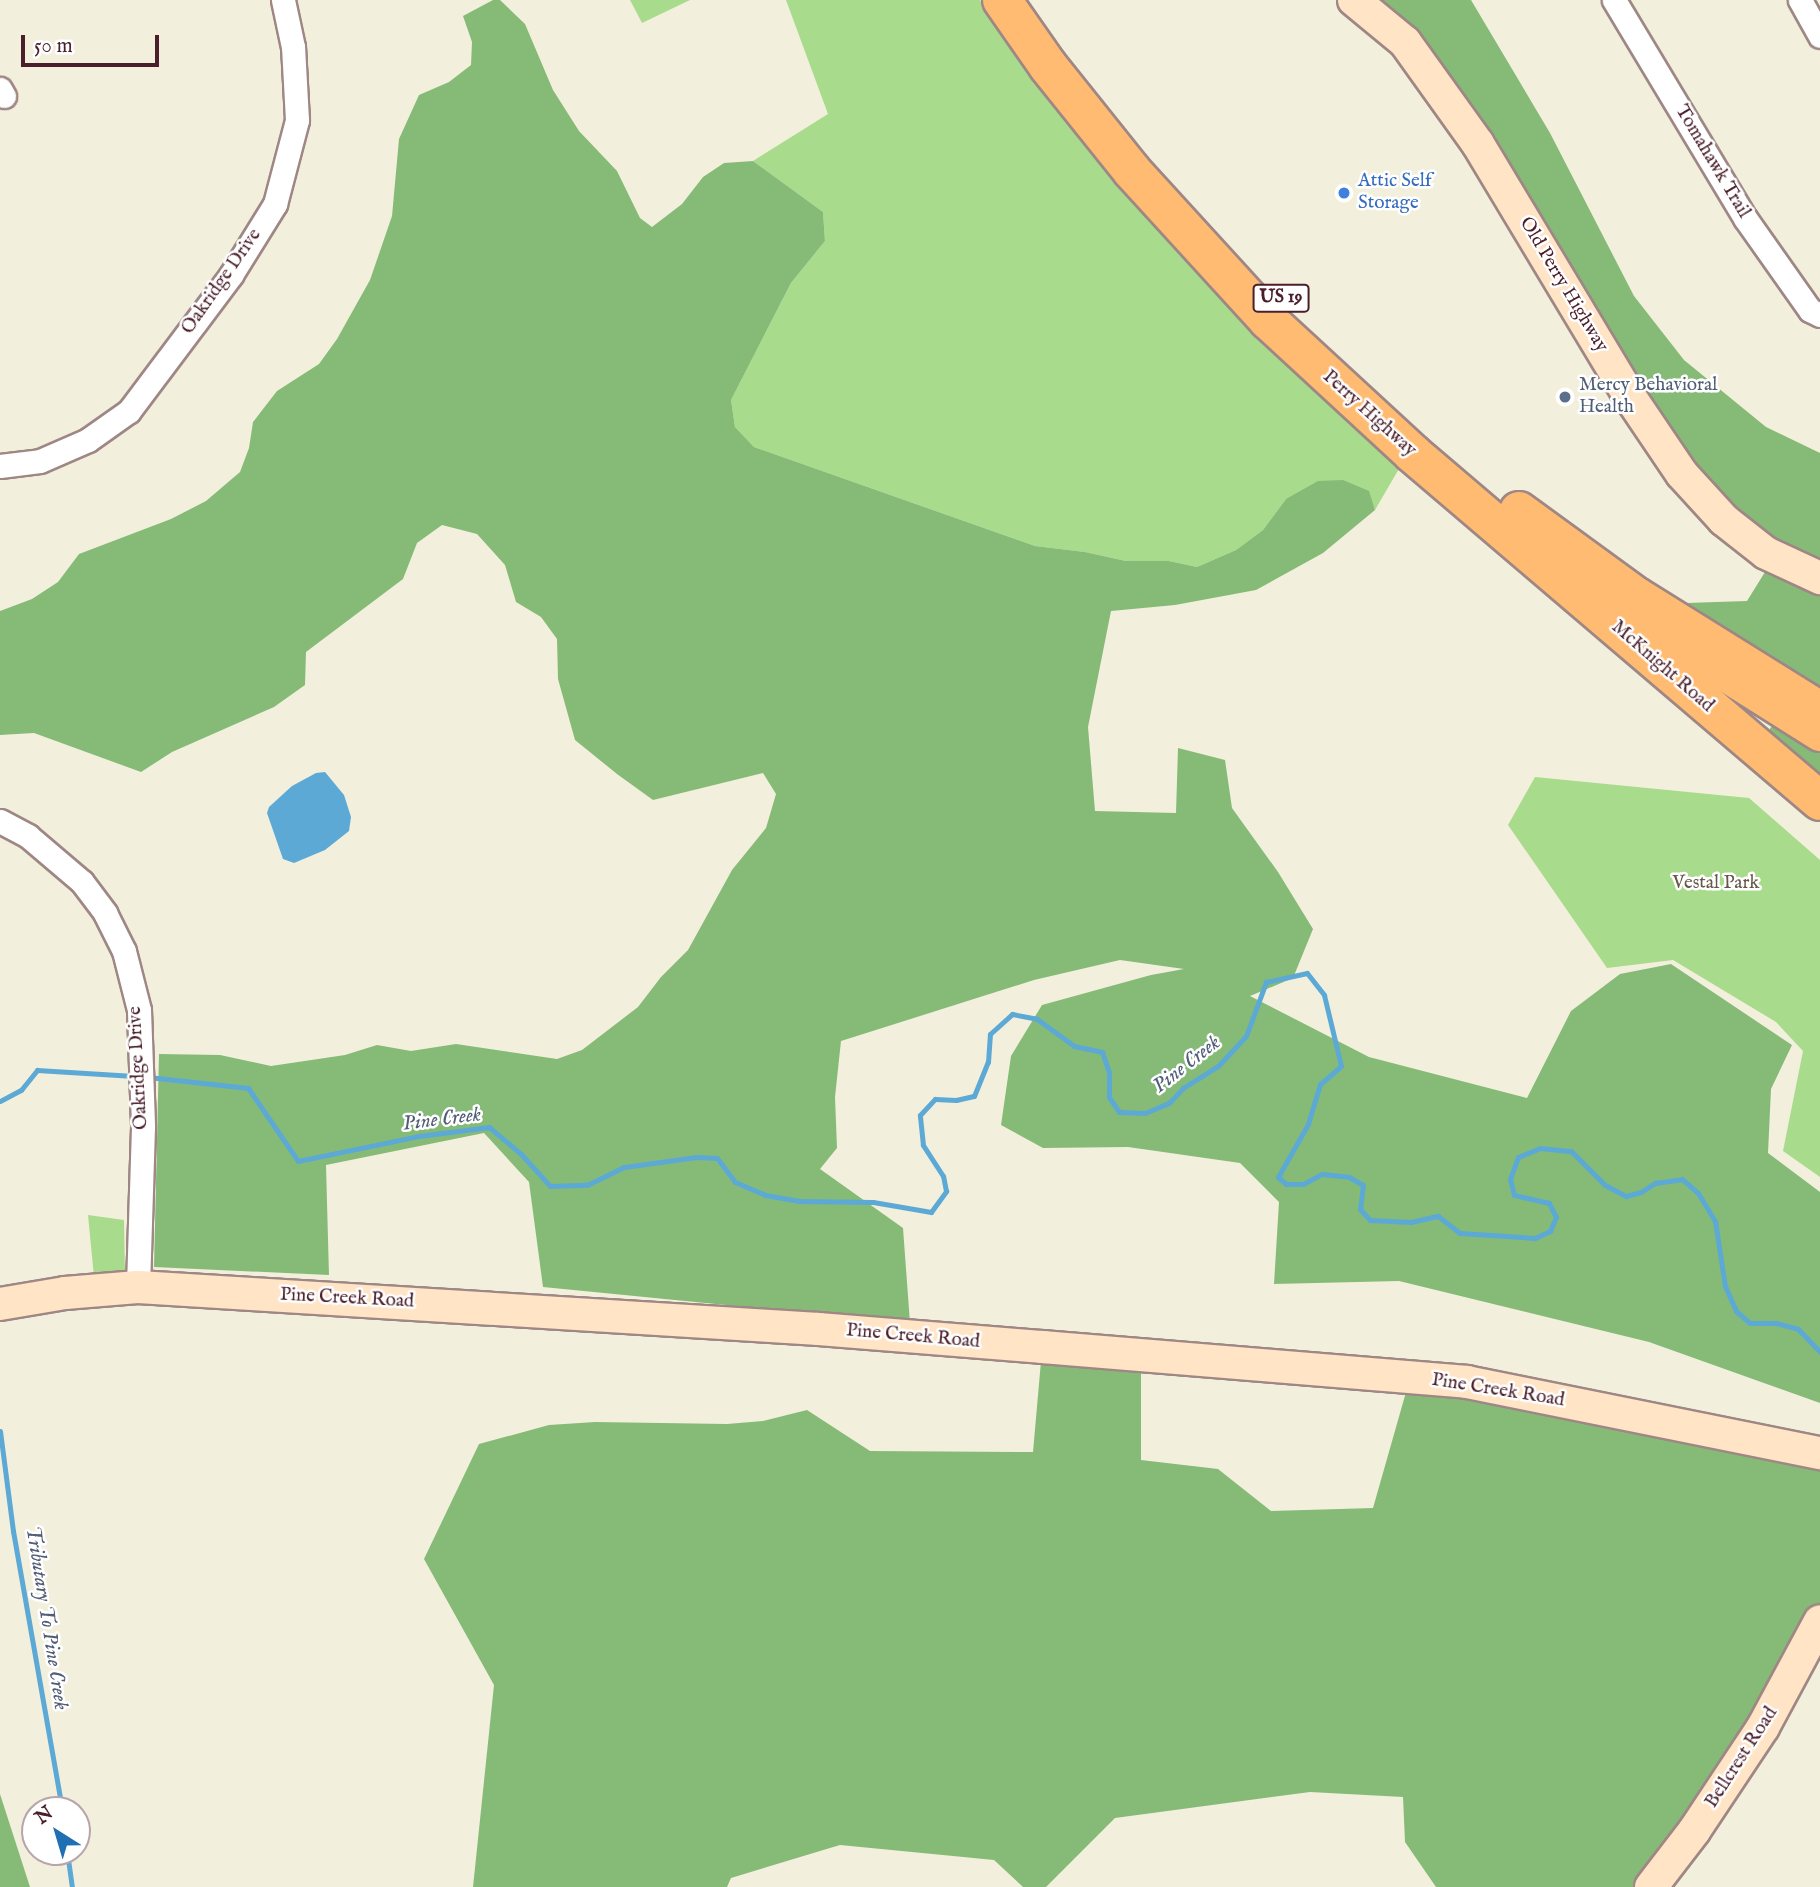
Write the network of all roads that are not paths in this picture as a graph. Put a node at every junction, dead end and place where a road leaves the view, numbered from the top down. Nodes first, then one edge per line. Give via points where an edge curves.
1 (282, 0) edge
2 (1002, 0) edge
3 (1030, 0) edge
4 (1353, 0) edge
5 (1614, 0) edge
6 (1800, 0) edge
7 (1820, 36) edge
8 (1820, 314) edge
9 (0, 466) edge
10 (1506, 531) junction
11 (1820, 578) edge
12 (1820, 711) edge
13 (1820, 733) edge
14 (1820, 801) edge
15 (0, 821) edge
16 (138, 1287) junction
17 (0, 1304) edge
18 (1820, 1453) edge
19 (1820, 1621) edge
20 (1651, 1887) edge

1 - 9 street, Oakridge Drive via 293,47 297,120 275,204 231,275 129,411 88,440 40,461
2 - 10 highway, Perry Highway / US 19 via 1132,171 1232,282 1363,410
3 - 12 highway, Perry Highway / US 19 via 1109,105 1195,207 1285,303 1379,393 1575,554 1693,634
4 - 11 street, Old Perry Highway via 1405,42 1478,144 1632,400 1682,474 1724,520 1766,553
5 - 8 street, Tomahawk Trail via 1745,218 1810,310
6 - 7 street
10 - 13 main road, Perry Highway / US 19 via 1683,650
10 - 14 highway, McKnight Road
15 - 16 street, Oakridge Drive via 28,836 82,882 105,913 124,951 139,1010 143,1127
16 - 17 street, Pine Creek Road
16 - 18 street, Pine Creek Road via 806,1328 1467,1382
19 - 20 street, Bellcrest Road via 1763,1727

